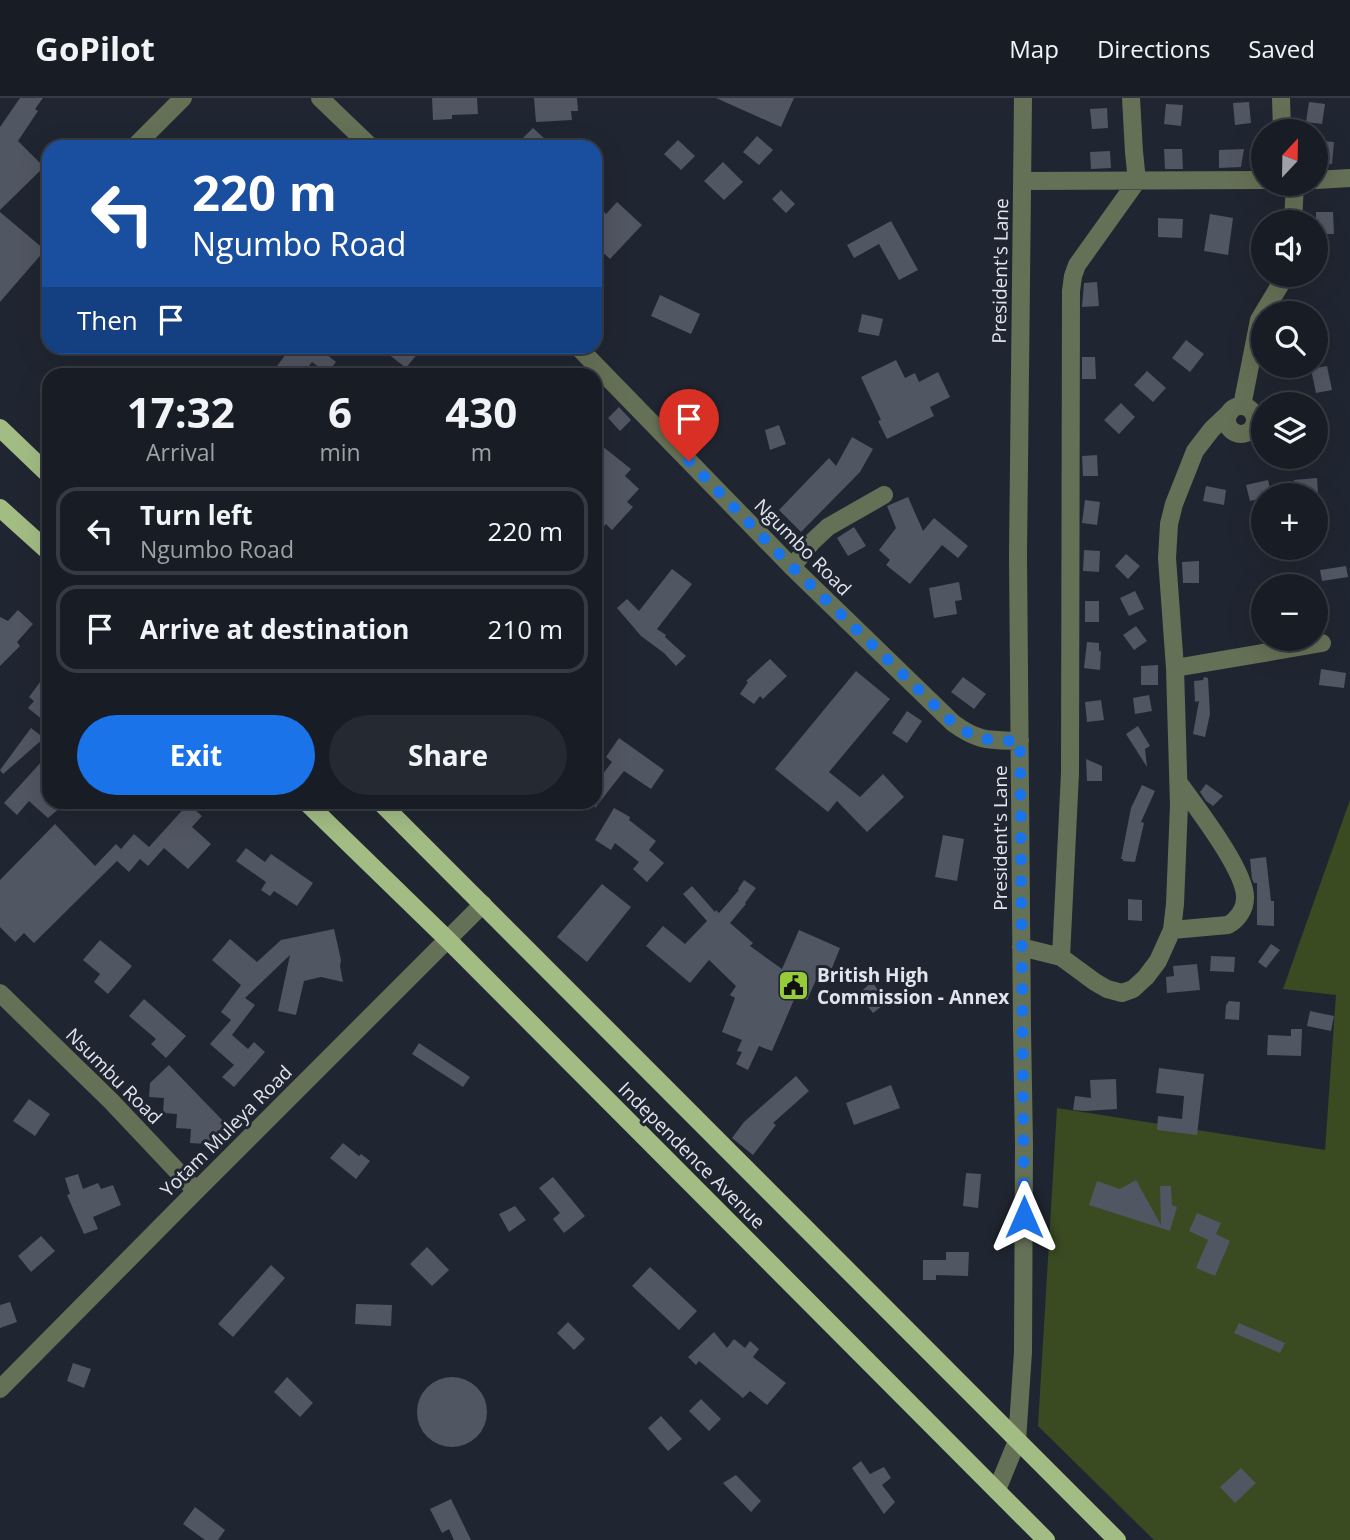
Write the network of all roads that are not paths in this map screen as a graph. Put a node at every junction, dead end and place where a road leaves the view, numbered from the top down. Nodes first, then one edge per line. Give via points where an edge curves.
1 (183, 98) edge
2 (320, 98) edge
3 (1023, 98) edge
4 (1131, 98) edge
5 (1281, 98) edge
6 (1282, 119) edge
7 (141, 140) edge
8 (364, 140) edge
9 (1350, 178) edge
10 (1328, 179) edge
11 (1251, 180) edge
12 (1022, 181) junction
13 (1137, 181) junction
14 (1278, 287) edge
15 (584, 354) edge
16 (598, 368) edge
17 (602, 373) edge
18 (1236, 409) junction
19 (0, 428) edge
20 (1195, 451) junction
21 (42, 468) edge
22 (884, 495) dead end
23 (0, 508) edge
24 (42, 546) edge
25 (792, 567) junction
26 (1275, 651) edge
27 (1175, 668) junction
28 (1020, 741) junction
29 (1179, 783) junction
30 (313, 809) edge
31 (387, 809) edge
32 (483, 904) junction
33 (1172, 930) junction
34 (447, 939) junction
35 (1021, 947) junction
36 (1061, 957) junction
37 (0, 993) edge
38 (196, 1191) junction
39 (0, 1390) edge
40 (1017, 1441) junction
41 (997, 1490) junction
42 (1046, 1540) edge
43 (1117, 1540) edge

1 - 7 street
2 - 8 street
3 - 12 street, President's Lane
4 - 13 street
5 - 6 street
9 - 10 street
11 - 13 street
12 - 13 street
12 - 28 street, President's Lane
13 - 36 street via 1077,265 1071,291 1070,773
14 - 18 street via 1261,314
15 - 16 street, Ngumbo Road
17 - 25 street, Ngumbo Road
18 - 20 street
18 - 20 street via 1249,409 1254,415 1252,429
19 - 21 main road
20 - 27 street via 1169,524
22 - 25 street via 828,527
23 - 24 main road
25 - 28 street, Ngumbo Road via 953,723 981,739
26 - 27 street
27 - 29 street
28 - 35 street, President's Lane
29 - 33 street
29 - 33 street via 1237,869 1245,899 1236,920 1228,925
30 - 34 main road, Independence Avenue
31 - 32 main road, Independence Avenue
32 - 34 street, Yotam Muleya Road
32 - 40 main road, Independence Avenue
33 - 36 street via 1146,977 1122,993 1095,982
34 - 38 street, Yotam Muleya Road
34 - 41 main road, Independence Avenue
35 - 36 street
35 - 40 street, President's Lane via 1023,1352
37 - 38 street, Nsumbu Road
38 - 39 street, Yotam Muleya Road
40 - 41 street, President's Lane
40 - 43 main road, Independence Avenue
41 - 42 main road, Independence Avenue

